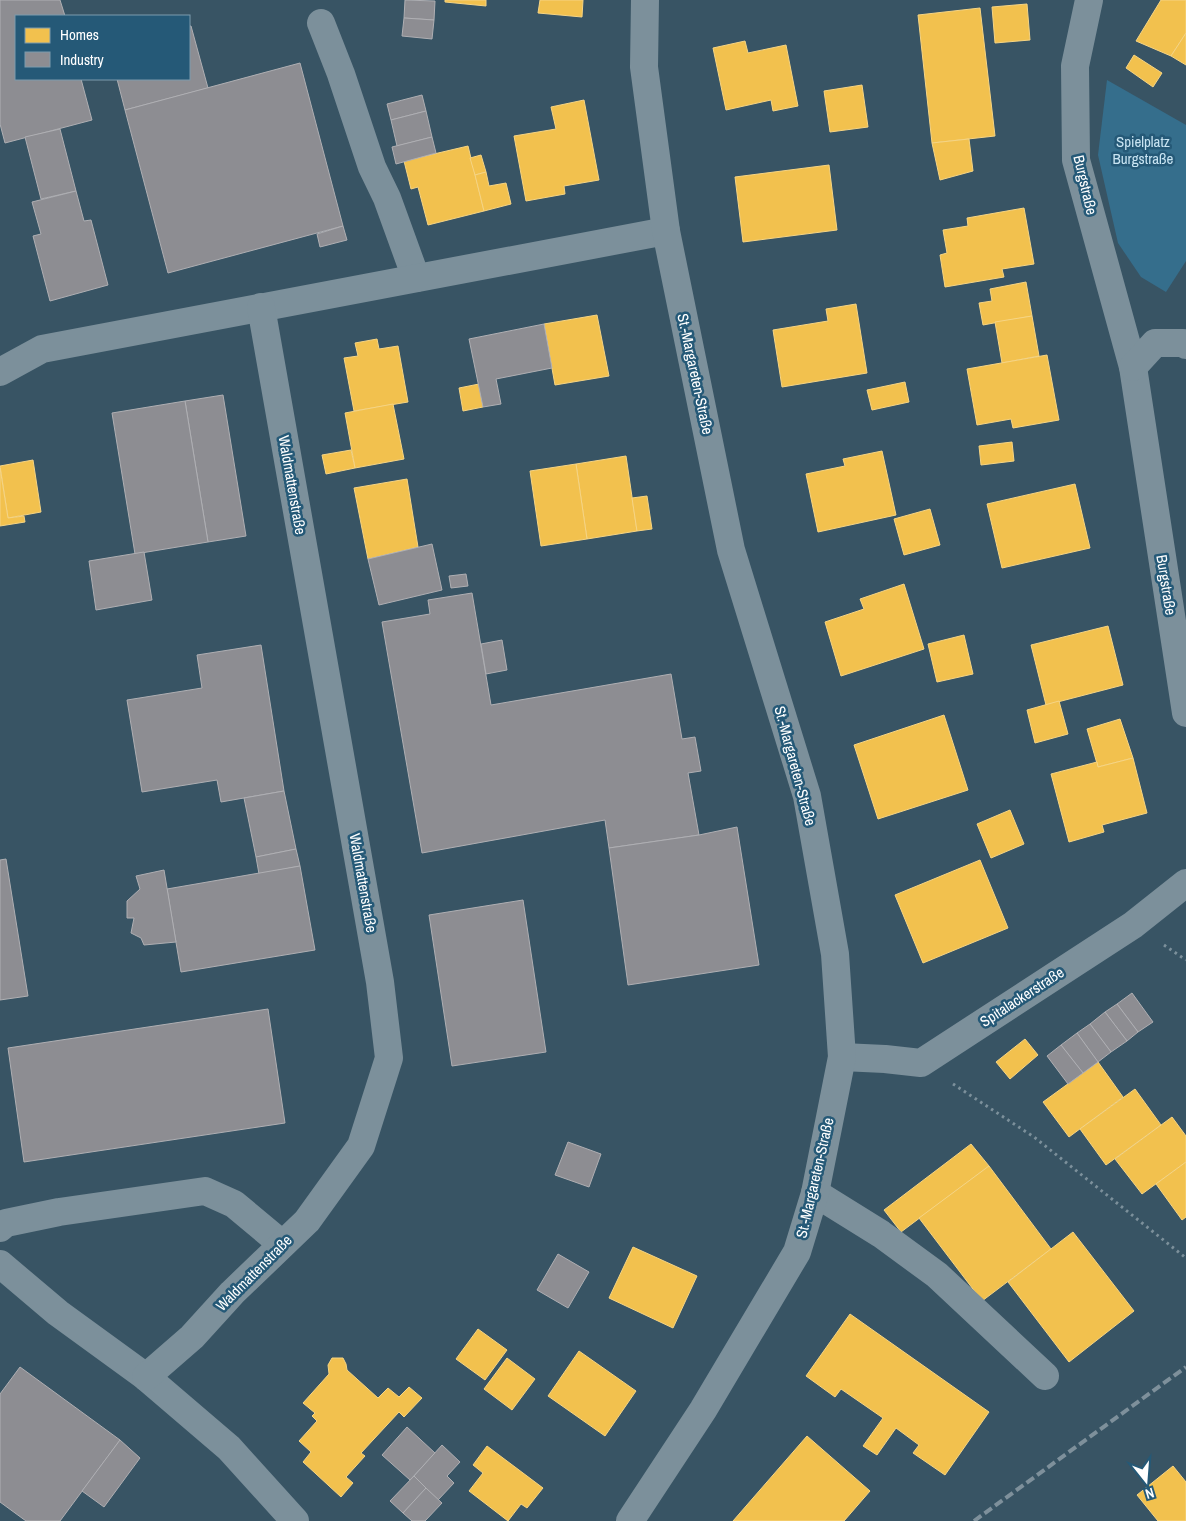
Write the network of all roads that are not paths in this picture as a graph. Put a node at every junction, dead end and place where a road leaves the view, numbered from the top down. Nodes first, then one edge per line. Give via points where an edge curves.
1 (645, 0) edge
2 (1089, 0) edge
3 (321, 23) dead end
4 (666, 231) junction
5 (416, 278) junction
6 (261, 307) junction
7 (1186, 345) edge
8 (1133, 367) junction
9 (0, 372) edge
10 (1186, 713) edge
11 (1186, 883) edge
12 (842, 1056) junction
13 (815, 1193) junction
14 (0, 1228) edge
15 (282, 1244) junction
16 (0, 1264) edge
17 (1045, 1376) dead end
18 (146, 1378) junction
19 (294, 1521) edge
20 (630, 1521) edge

1 - 4 street, St.-Margareten-Straße via 644,66
2 - 8 street, Burgstraße via 1075,66 1076,160
3 - 5 street via 372,168 387,198
4 - 5 street
4 - 12 street, St.-Margareten-Straße via 730,550 807,796 835,954
5 - 6 street
6 - 9 street via 42,349
6 - 15 street, Waldmattenstraße via 380,982 389,1058 360,1146 306,1221
7 - 8 street via 1155,343
8 - 10 street, Burgstraße
11 - 12 street, Spitalackerstraße via 1133,924 921,1063
12 - 13 street, St.-Margareten-Straße
13 - 17 street via 881,1234 937,1275
13 - 20 street, St.-Margareten-Straße via 797,1252 703,1410
14 - 15 street via 6,1223 59,1212 205,1191 234,1204
15 - 18 street, Waldmattenstraße via 192,1337
16 - 18 street via 58,1314
18 - 19 street via 229,1448

